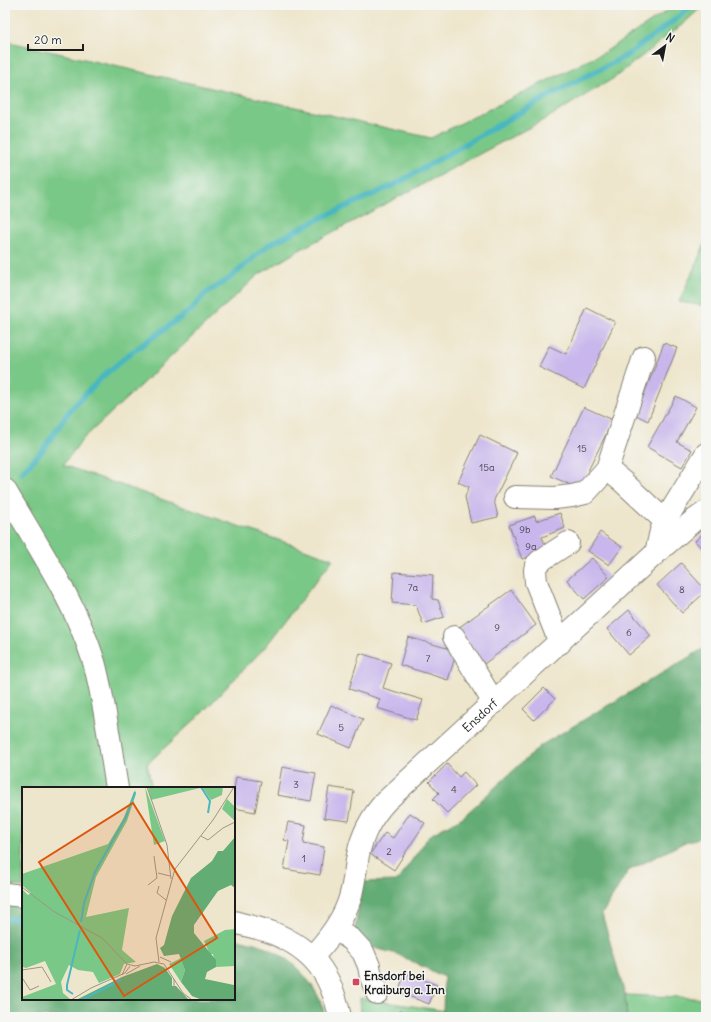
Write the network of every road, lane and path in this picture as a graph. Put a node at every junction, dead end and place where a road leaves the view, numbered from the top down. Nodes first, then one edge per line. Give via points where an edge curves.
1 (644, 357) dead end
2 (706, 454) edge
3 (607, 469) junction
4 (5, 490) edge
5 (515, 497) dead end
6 (706, 512) edge
7 (665, 522) junction
8 (568, 543) dead end
9 (656, 553) junction
10 (454, 637) dead end
11 (560, 642) junction
12 (494, 703) junction
13 (117, 787) edge
14 (5, 894) edge
15 (22, 896) edge
16 (235, 922) edge
17 (336, 929) junction
18 (312, 957) junction
19 (377, 993) dead end
20 (340, 1017) edge

1 - 3 street
2 - 7 street
3 - 5 street via 585,493 555,498
3 - 7 street
4 - 13 street via 68,600 94,662
6 - 9 street, Ensdorf
7 - 9 street
8 - 11 street via 540,561 535,570 536,582
9 - 11 street, Ensdorf
10 - 12 street
11 - 12 street, Ensdorf
12 - 17 street, Ensdorf via 376,812 358,853 348,903
14 - 15 street
16 - 18 street via 271,932
17 - 18 street, Ensdorf
17 - 19 street via 352,940 363,952
18 - 20 street via 326,974

